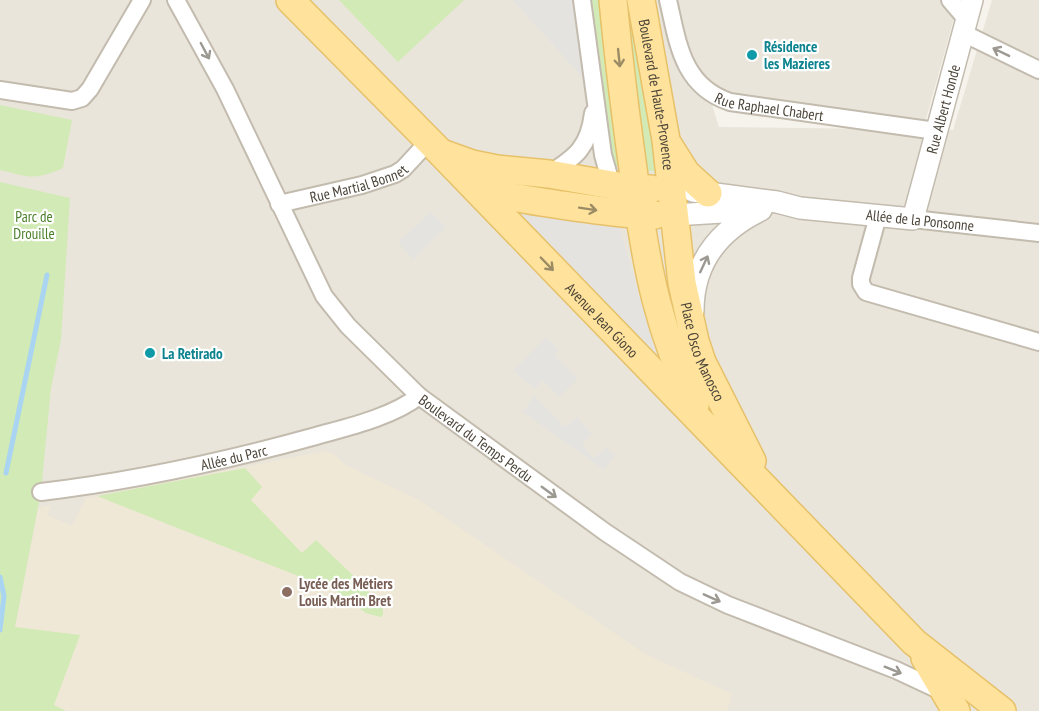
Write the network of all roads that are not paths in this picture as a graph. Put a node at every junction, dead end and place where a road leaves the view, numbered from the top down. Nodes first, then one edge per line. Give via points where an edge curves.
1 (142, 0) edge
2 (176, 0) edge
3 (290, 0) edge
4 (582, 0) edge
5 (613, 0) edge
6 (640, 0) edge
7 (668, 0) edge
8 (950, 0) edge
9 (967, 18) edge
10 (1039, 70) edge
11 (0, 90) edge
12 (596, 92) junction
13 (936, 131) junction
14 (666, 140) junction
15 (434, 147) junction
16 (549, 174) junction
17 (484, 185) junction
18 (708, 193) junction
19 (647, 201) junction
20 (279, 204) junction
21 (800, 208) junction
22 (761, 210) junction
23 (878, 216) junction
24 (913, 219) junction
25 (1039, 233) edge
26 (695, 341) junction
27 (1039, 342) edge
28 (419, 396) junction
29 (714, 434) junction
30 (748, 455) junction
31 (41, 492) dead end
32 (777, 500) junction
33 (914, 642) junction
34 (951, 702) edge
35 (1002, 711) edge

1 - 11 street via 82,98 69,101
2 -> 20 street, Boulevard du Temps Perdu via 225,89
3 - 15 main road
4 - 12 street
5 -> 19 main road, Boulevard de Haute-Provence
6 - 14 main road, Boulevard de Haute-Provence
7 - 13 street, Rue Raphael Chabert via 688,69 710,94 740,104
8 - 9 street
10 -> 9 street
9 - 13 street, Rue Albert Honde
12 - 16 street via 592,124 584,145
12 - 19 street via 603,155
13 - 24 street, Rue Albert Honde
14 - 18 main road via 686,173
14 - 19 main road, Boulevard de Haute-Provence
15 - 17 main road via 472,164
15 - 20 street, Rue Martial Bonnet via 395,174
16 - 17 main road
16 - 19 main road
17 -> 19 main road via 509,197
17 -> 29 main road, Avenue Jean Giono
18 - 19 street, Allée de la Ponsonne
18 - 21 street, Allée de la Ponsonne
19 - 22 street, Allée de la Ponsonne
19 - 26 main road, Place Osco Manosco via 682,283
19 - 29 main road, Place Osco Manosco via 649,277 660,319 682,377
19 - 30 main road via 661,237 674,311 686,349 713,405
20 - 28 street, Boulevard du Temps Perdu via 331,307
21 - 22 street, Allée de la Ponsonne
21 - 23 street, Allée de la Ponsonne
26 -> 22 street via 696,282 707,256 734,225
23 - 24 street, Allée de la Ponsonne
23 - 27 street via 862,272 861,284 866,292
24 - 25 street, Allée de la Ponsonne
26 - 30 main road, Place Osco Manosco
28 - 31 street, Allée du Parc via 348,427 264,450
28 -> 34 street, Boulevard du Temps Perdu via 670,577 728,605 896,670
29 - 32 main road, Avenue Jean Giono
30 - 32 main road, Place Osco Manosco
32 - 33 main road, Avenue Jean Giono
33 - 34 main road, Avenue Jean Giono
33 - 35 main road, Avenue Jean Giono

